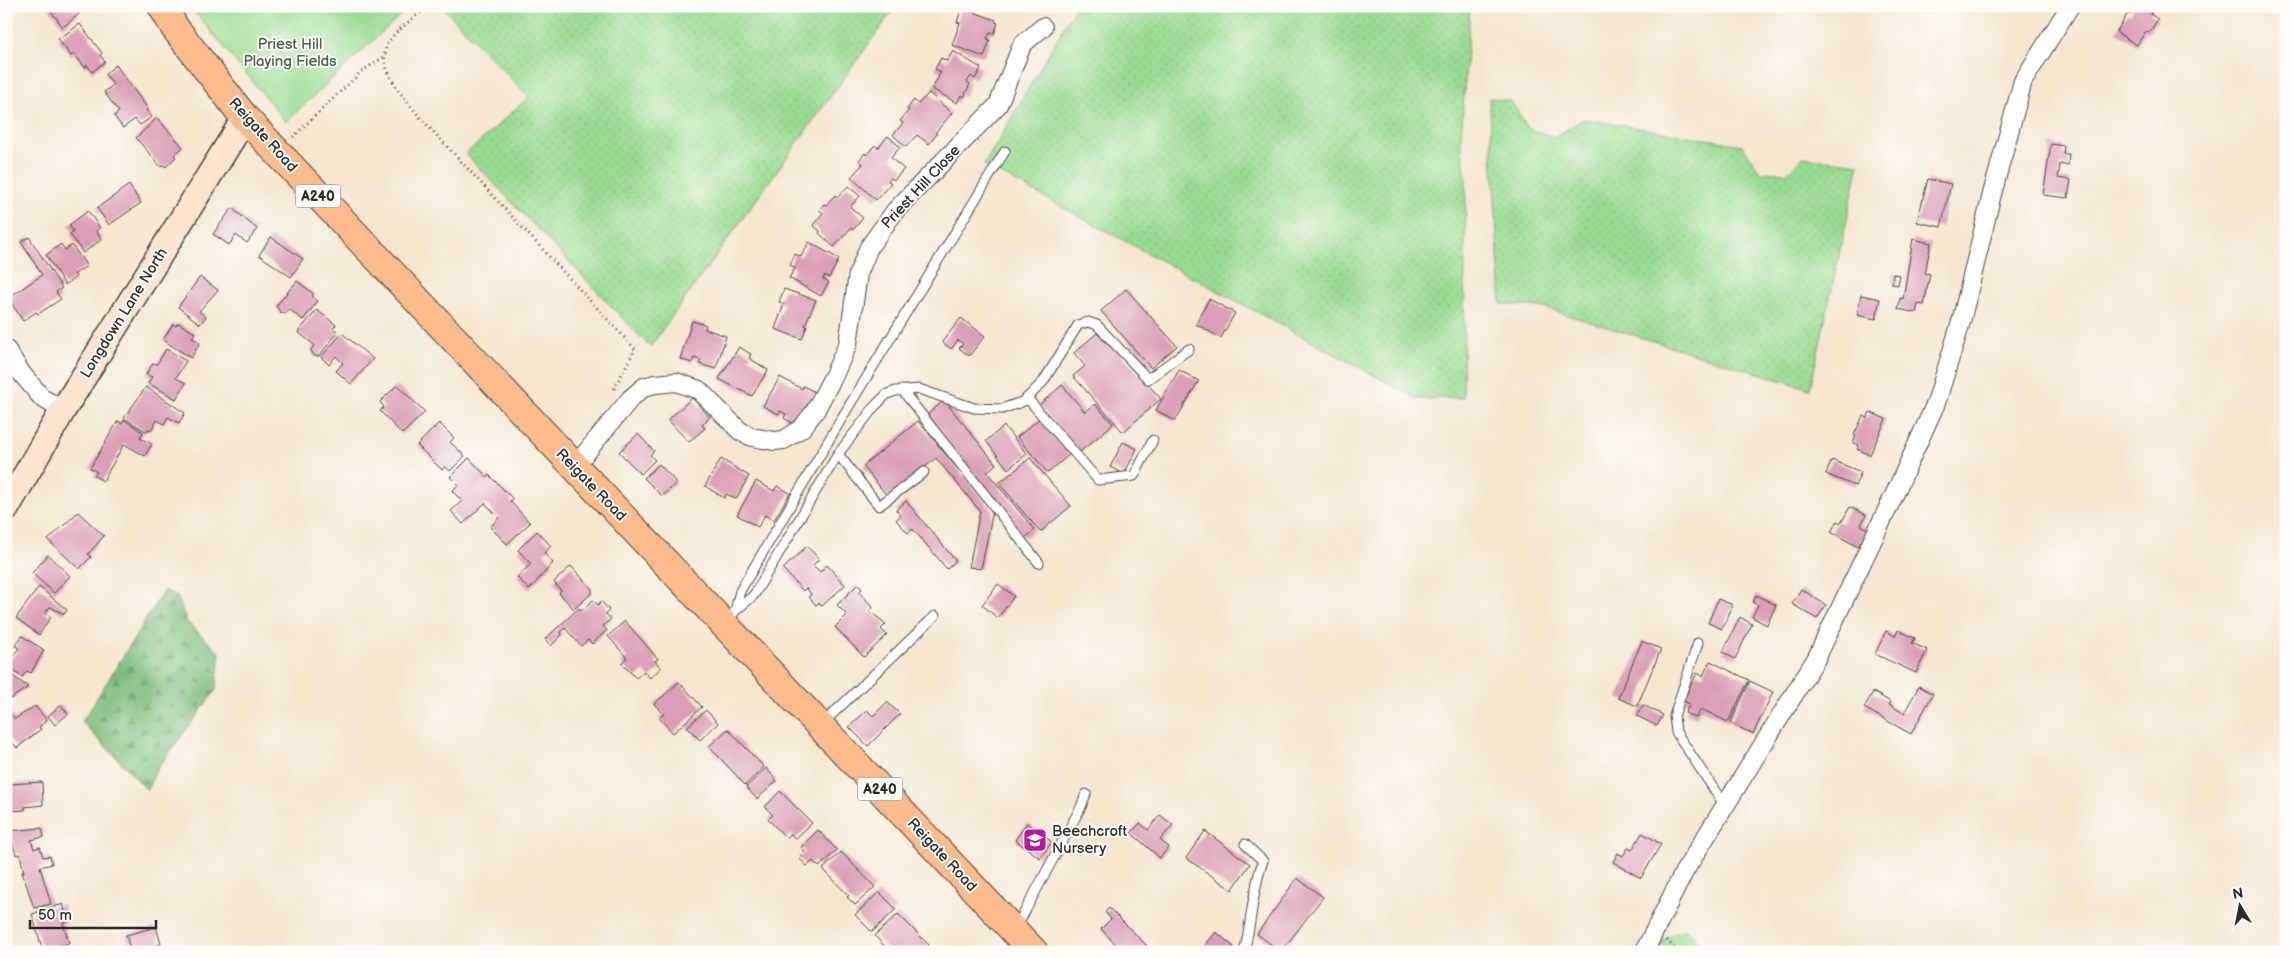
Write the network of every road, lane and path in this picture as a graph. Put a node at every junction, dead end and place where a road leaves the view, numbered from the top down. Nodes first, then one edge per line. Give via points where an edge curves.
1 (162, 6) edge
2 (428, 6) edge
3 (2070, 6) edge
4 (1043, 27) dead end
5 (384, 57) junction
6 (244, 118) junction
7 (1005, 150) dead end
8 (277, 152) junction
9 (1190, 348) dead end
10 (6, 349) edge
11 (635, 349) dead end
12 (902, 390) junction
13 (1027, 398) junction
14 (63, 410) junction
15 (1153, 440) dead end
16 (838, 454) junction
17 (574, 467) junction
18 (924, 472) dead end
19 (6, 509) edge
20 (1039, 563) dead end
21 (935, 616) dead end
22 (730, 618) junction
23 (1698, 643) dead end
24 (820, 726) junction
25 (1086, 794) dead end
26 (1725, 806) junction
27 (1245, 844) dead end
28 (1014, 931) junction
29 (1034, 952) edge
30 (1244, 952) edge
31 (1644, 952) edge

1 - 6 highway, Reigate Road / A240 via 175,28
2 - 5 path via 390,40
3 - 26 street via 2023,81 1961,322 1936,403 1816,659
4 - 17 street, Priest Hill Close via 1022,46 998,105 895,211 869,247 858,274 848,344 827,390 802,428 784,440 774,442 752,438 740,431 699,390 676,382 655,384 644,387 631,398
5 - 8 path via 362,71
5 - 11 path via 391,79 417,114
6 - 8 highway, Reigate Road / A240
6 - 14 street, Longdown Lane North
7 - 22 lane via 740,591
8 - 17 highway, Reigate Road / A240
9 - 13 lane via 1148,379 1097,325 1088,322 1078,325 1043,382
10 - 14 street via 42,398
12 - 13 lane via 918,389 974,408 1002,409
12 - 16 lane via 886,394
12 - 20 lane
13 - 15 lane via 1098,480 1134,476
14 - 19 street, Longdown Lane North
16 - 18 lane via 880,506
16 - 22 lane via 754,595
17 - 22 highway, Reigate Road / A240
21 - 24 lane
22 - 24 highway, Reigate Road / A240
23 - 26 lane via 1674,716 1676,732
24 - 28 highway, Reigate Road / A240
25 - 28 lane
26 - 31 street via 1684,872
27 - 30 lane via 1263,861
28 - 29 highway, Reigate Road / A240

